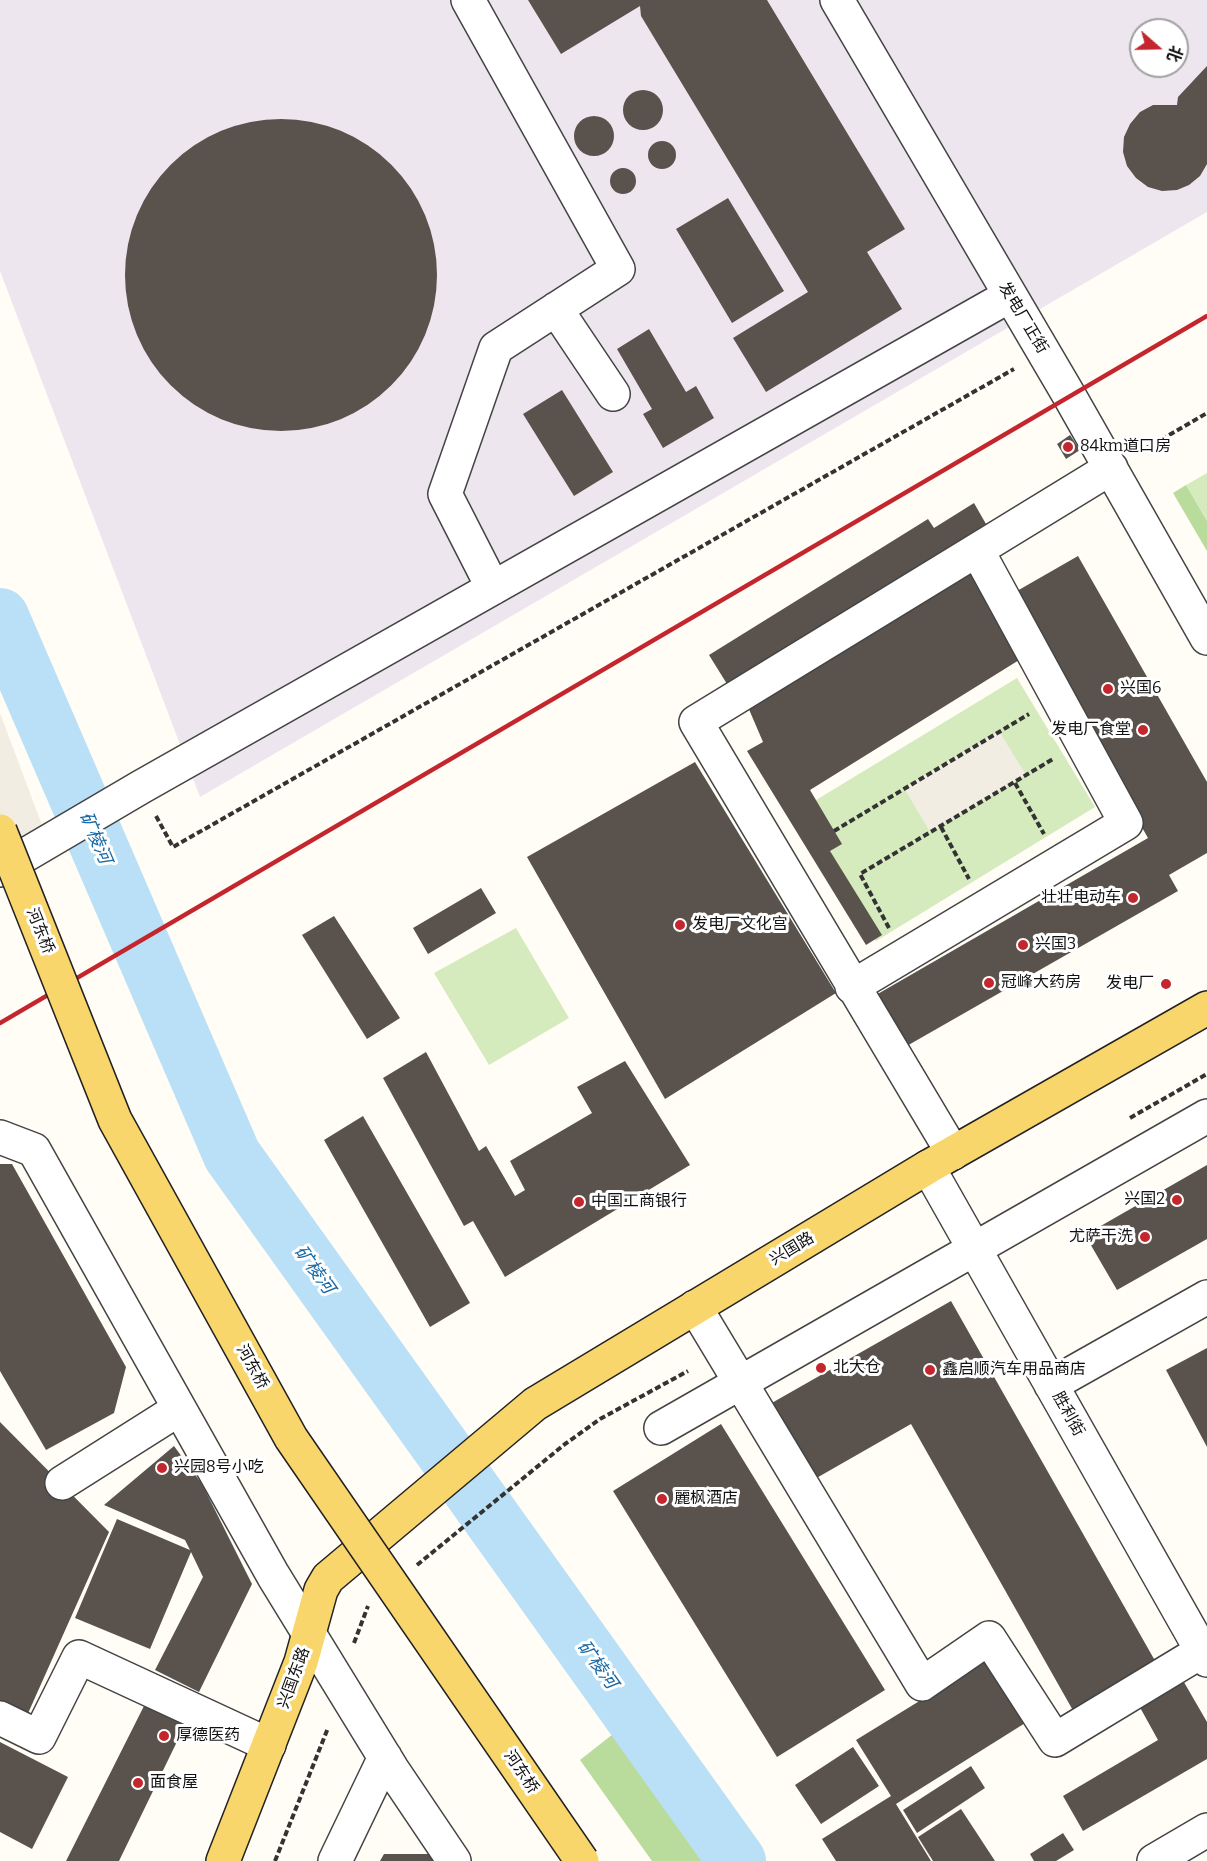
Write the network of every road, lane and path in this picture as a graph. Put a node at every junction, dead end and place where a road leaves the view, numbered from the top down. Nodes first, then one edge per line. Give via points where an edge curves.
1 (468, 0) edge
2 (837, 0) edge
3 (1009, 296) junction
4 (556, 309) junction
5 (1044, 352) junction
6 (613, 394) dead end
7 (1207, 413) edge
8 (1111, 468) junction
9 (977, 550) junction
10 (493, 588) junction
11 (1207, 638) edge
12 (1058, 696) junction
13 (1083, 742) junction
14 (1015, 783) junction
15 (941, 827) junction
16 (0, 831) edge
17 (834, 831) dead end
18 (173, 847) dead end
19 (1061, 862) junction
20 (0, 870) edge
21 (986, 908) junction
22 (904, 957) junction
23 (852, 987) junction
24 (1207, 1008) edge
25 (1207, 1116) edge
26 (0, 1137) edge
27 (941, 1160) junction
28 (974, 1250) junction
29 (1207, 1297) edge
30 (695, 1307) junction
31 (741, 1382) junction
32 (1052, 1385) junction
33 (179, 1408) junction
34 (661, 1428) dead end
35 (565, 1444) dead end
36 (62, 1483) dead end
37 (396, 1520) joint
38 (408, 1572) dead end
39 (309, 1634) junction
40 (1204, 1656) edge
41 (0, 1718) edge
42 (269, 1745) junction
43 (385, 1757) junction
44 (1207, 1830) edge
45 (223, 1861) edge
46 (335, 1861) edge
47 (454, 1861) edge
48 (582, 1861) edge
49 (1154, 1861) edge

1 - 4 street via 618,269
2 - 3 street, 发电厂正街
3 - 5 street, 发电厂正街
3 - 10 street
4 - 6 street
4 - 10 street via 496,348 445,494
5 - 8 street, 发电厂正街
5 - 18 path
7 - 8 path
8 - 9 street
8 - 11 street, 发电厂正街
9 - 12 street
9 - 23 street, 胜利街 via 696,722
10 - 20 street
12 - 13 street
12 - 17 path
13 - 14 path
13 - 19 street via 1126,823
14 - 15 path
14 - 19 path
15 - 21 path
15 - 22 path via 860,874
16 - 48 main road, 河东桥, bridge via 115,1120 291,1438
19 - 21 street
21 - 22 street
22 - 23 street
23 - 27 street, 胜利街
24 - 27 main road, 兴国路
25 - 28 street
26 - 33 street via 34,1150
27 - 28 street, 胜利街
27 - 30 main road, 兴国路
28 - 31 street
28 - 32 street, 胜利街
29 - 32 street
30 - 31 street
30 - 37 main road, 兴国路 via 535,1404
31 - 34 street
31 - 40 street via 921,1684 989,1638 1055,1740
32 - 40 street, 胜利街
33 - 36 street
33 - 39 street
35 - 38 path
37 - 39 main road, 兴国东路 via 328,1578
39 - 42 main road, 兴国东路
39 - 43 street
41 - 42 street via 39,1737 79,1657
42 - 45 main road, 兴国东路
43 - 46 street
43 - 47 street
44 - 49 street

